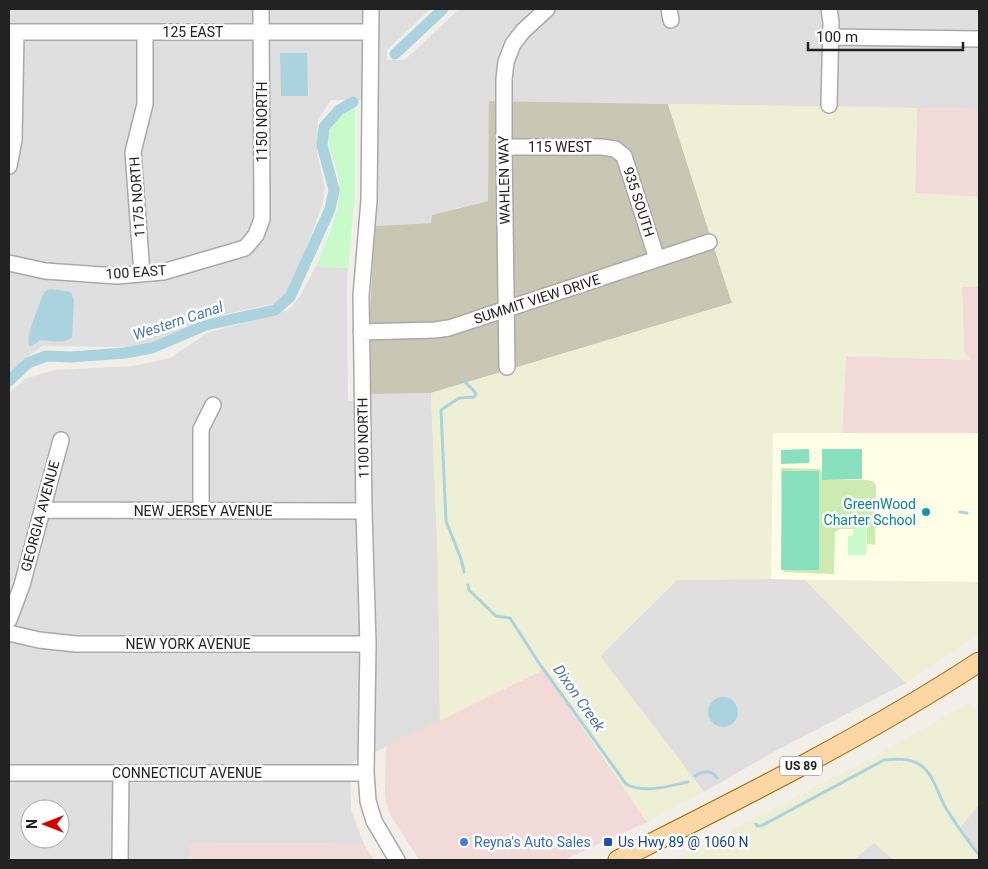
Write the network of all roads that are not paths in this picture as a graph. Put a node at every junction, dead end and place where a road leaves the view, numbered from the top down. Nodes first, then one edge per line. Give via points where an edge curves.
1 (261, 9) edge
2 (371, 9) edge
3 (547, 9) edge
4 (829, 9) edge
5 (12, 32) edge
6 (145, 32) junction
7 (370, 32) junction
8 (262, 33) junction
9 (830, 37) junction
10 (979, 39) edge
11 (829, 105) dead end
12 (504, 147) junction
13 (615, 149) joint
14 (9, 166) edge
15 (256, 235) joint
16 (708, 242) dead end
17 (657, 259) junction
18 (9, 263) edge
19 (142, 274) junction
20 (506, 310) junction
21 (361, 332) junction
22 (506, 367) dead end
23 (213, 405) dead end
24 (61, 440) dead end
25 (42, 510) junction
26 (201, 511) junction
27 (364, 511) junction
28 (9, 620) edge
29 (9, 632) edge
30 (368, 644) junction
31 (979, 662) edge
32 (9, 773) edge
33 (121, 773) junction
34 (366, 774) junction
35 (120, 860) edge
36 (397, 860) edge
37 (618, 860) edge

1 - 8 street, 1150 NORTH
2 - 7 street, 1100 NORTH
3 - 12 street, WAHLEN WAY via 513,44 506,62
4 - 9 street
5 - 6 street, 125 EAST
5 - 14 street via 14,140
6 - 8 street, 125 EAST
6 - 19 street, 1175 NORTH via 145,104 134,152
7 - 8 street, 125 EAST
7 - 21 street, 1100 NORTH via 369,200
8 - 15 street, 1150 NORTH via 262,220
9 - 10 street
9 - 11 street
12 - 13 street, 115 WEST
12 - 20 street, WAHLEN WAY
13 - 17 street, 935 SOUTH via 624,156
15 - 19 street, 100 EAST via 245,248 163,272
16 - 17 street, SUMMIT VIEW DRIVE
17 - 20 street, SUMMIT VIEW DRIVE
18 - 19 street, 100 EAST via 46,271 117,276
20 - 21 street, SUMMIT VIEW DRIVE via 449,328
20 - 22 street, WAHLEN WAY
21 - 27 street, 1100 NORTH
23 - 26 street via 201,428
24 - 25 street, GEORGIA AVENUE
25 - 26 street, NEW JERSEY AVENUE
25 - 28 street, GEORGIA AVENUE
26 - 27 street, NEW JERSEY AVENUE
27 - 30 street, 1100 NORTH
29 - 30 street, NEW YORK AVENUE via 39,640 76,644
30 - 34 street, 1100 NORTH
31 - 37 main road, US 89 via 829,752
32 - 33 street, CONNECTICUT AVENUE
33 - 34 street, CONNECTICUT AVENUE
33 - 35 street
34 - 36 street, 1100 NORTH via 368,801 374,821

